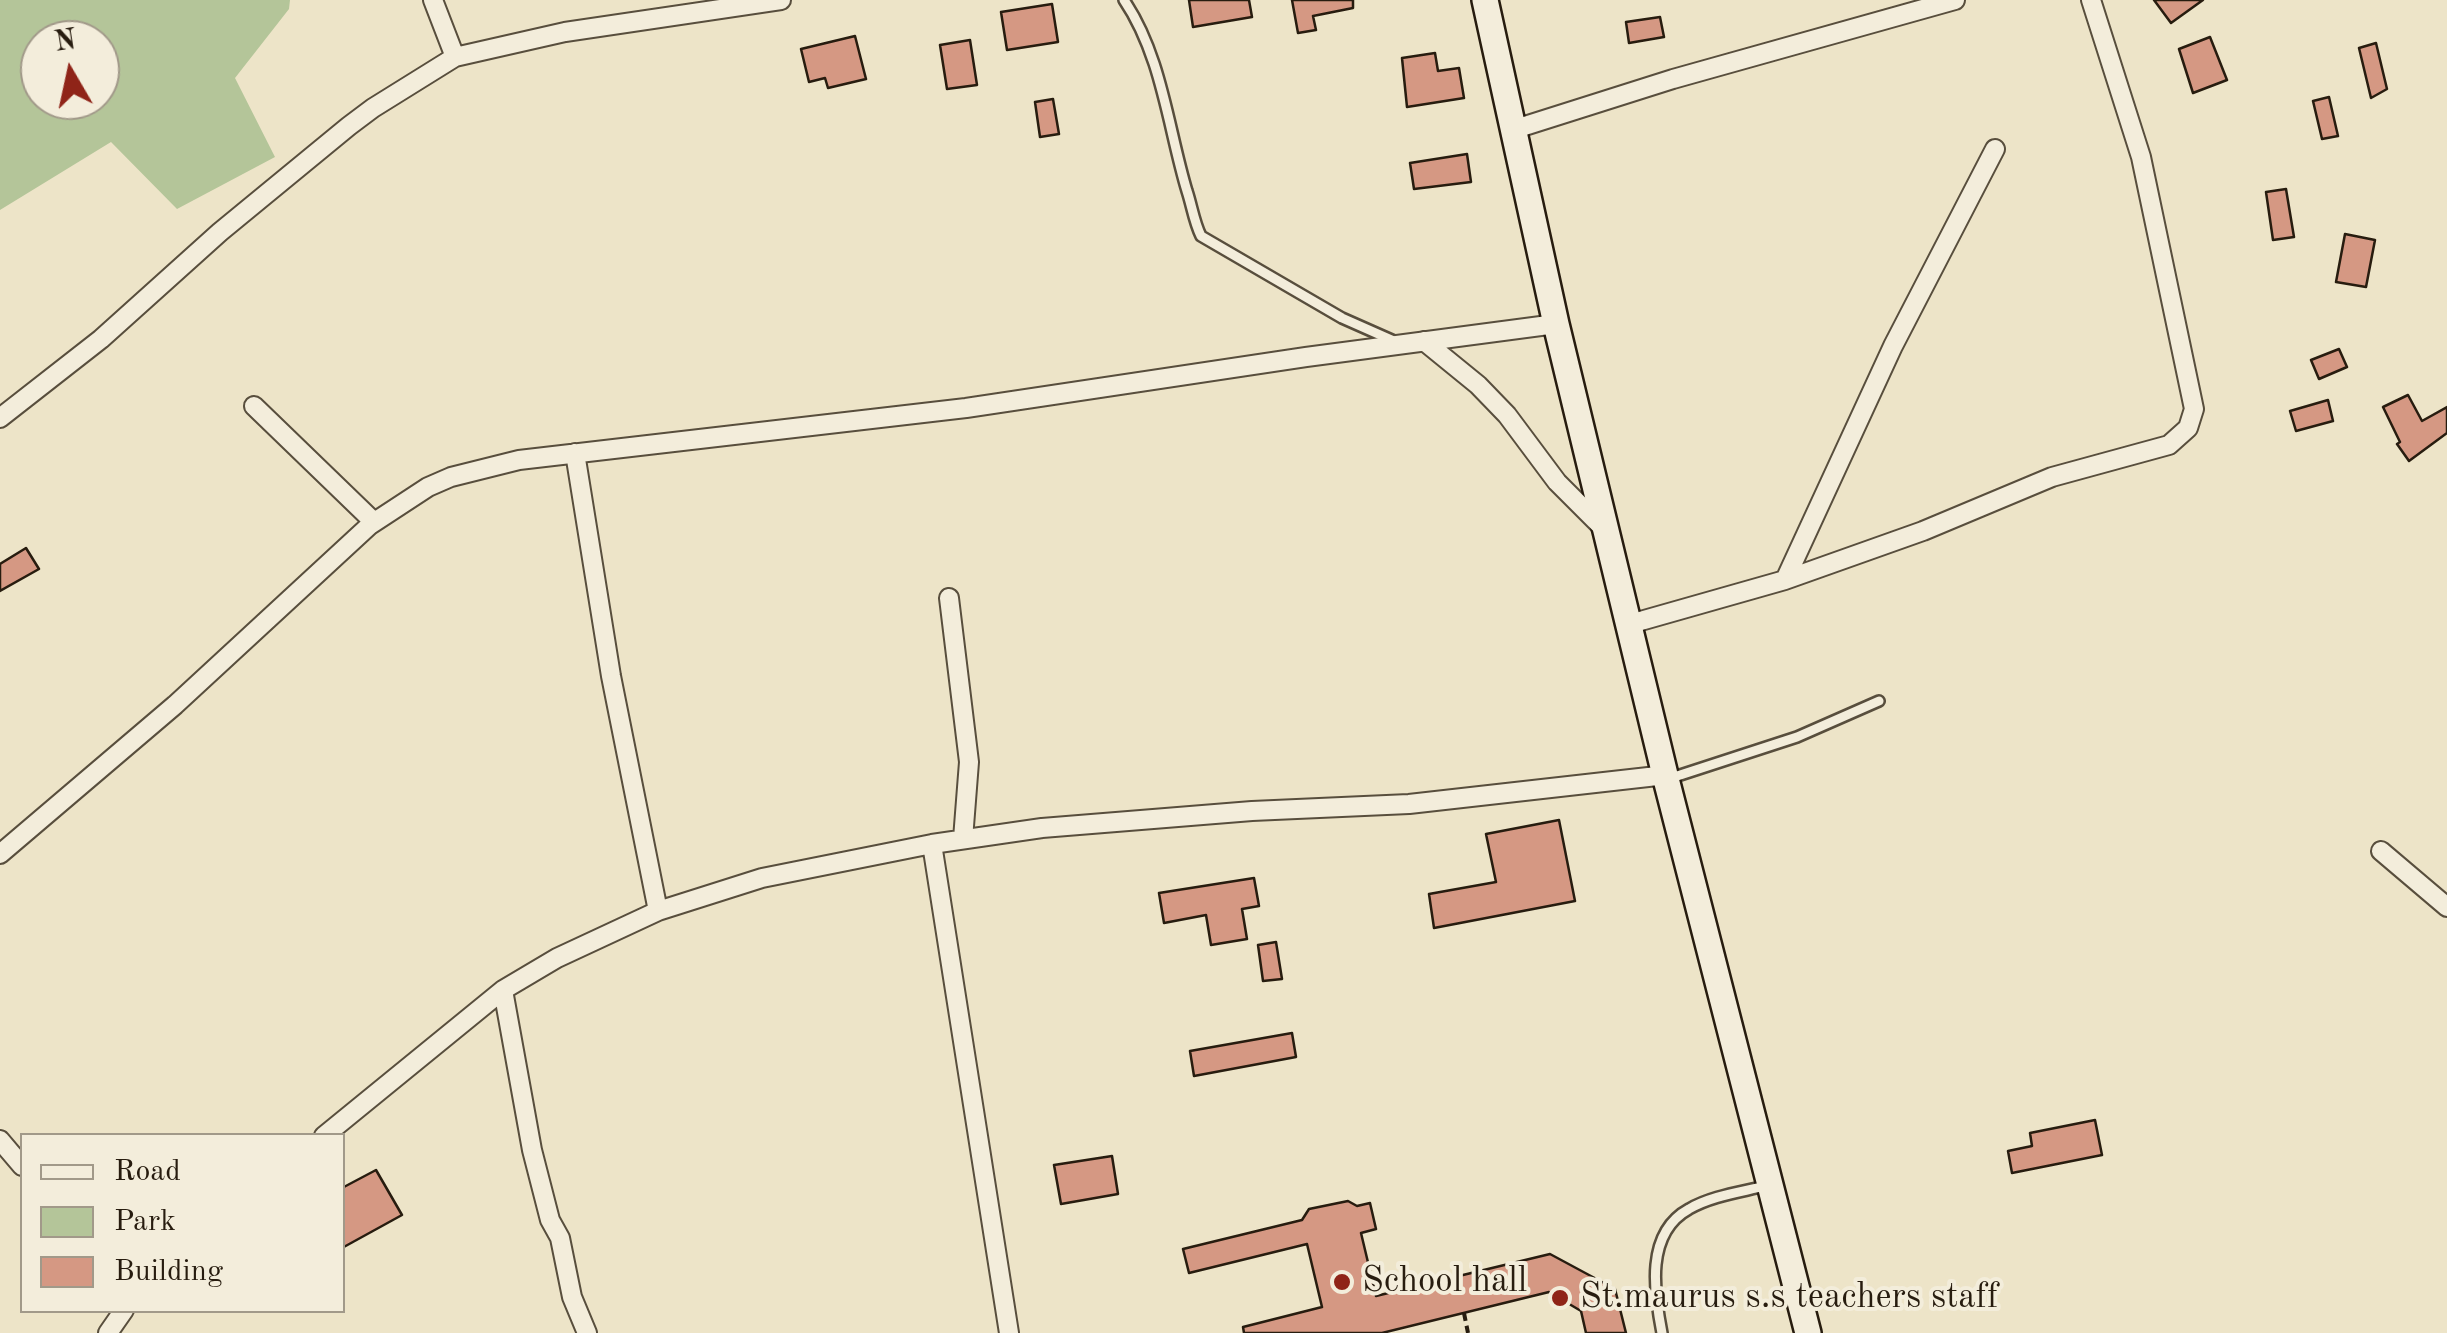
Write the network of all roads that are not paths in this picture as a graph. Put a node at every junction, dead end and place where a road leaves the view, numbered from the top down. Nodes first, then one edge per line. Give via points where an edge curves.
1 (434, 0) edge
2 (781, 0) edge
3 (1124, 0) edge
4 (1485, 0) edge
5 (1954, 0) edge
6 (2091, 0) edge
7 (455, 57) junction
8 (1512, 130) junction
9 (1995, 149) dead end
10 (1556, 324) junction
11 (1424, 341) junction
12 (1401, 344) junction
13 (254, 406) dead end
14 (0, 418) edge
15 (575, 453) junction
16 (374, 522) junction
17 (1606, 531) junction
18 (1785, 580) junction
19 (949, 598) dead end
20 (1630, 624) junction
21 (1879, 701) dead end
22 (1666, 777) junction
23 (0, 827) edge
24 (963, 839) junction
25 (932, 844) junction
26 (5, 848) edge
27 (2381, 851) dead end
28 (2447, 908) edge
29 (658, 911) junction
30 (503, 990) junction
31 (328, 1133) edge
32 (0, 1140) edge
33 (20, 1164) edge
34 (1768, 1185) junction
35 (587, 1333) edge
36 (1009, 1333) edge
37 (1662, 1333) edge
38 (1808, 1333) edge

1 - 7 street
2 - 7 street via 565,32
3 - 12 lane via 1150,52 1201,236 1342,318
4 - 8 street
5 - 8 street
6 - 18 street via 2157,224 2194,409 2188,428 2169,445 2052,477
7 - 14 street via 349,126
8 - 10 street
9 - 18 street
10 - 11 street
10 - 17 street
11 - 12 street
11 - 17 street via 1507,414 1557,482
12 - 15 street via 966,408
13 - 16 street
15 - 16 street via 451,477
15 - 29 street
16 - 26 street via 175,705
17 - 20 street
18 - 20 street
19 - 24 street via 969,762
20 - 22 street
21 - 22 lane via 1796,737
22 - 24 street
22 - 34 street
23 - 26 street
24 - 25 street
25 - 29 street via 762,878
25 - 36 street
27 - 28 street
29 - 30 street
30 - 31 street
30 - 35 street via 532,1150
32 - 33 street
34 - 37 lane via 1690,1208 1671,1222 1655,1273
34 - 38 street

